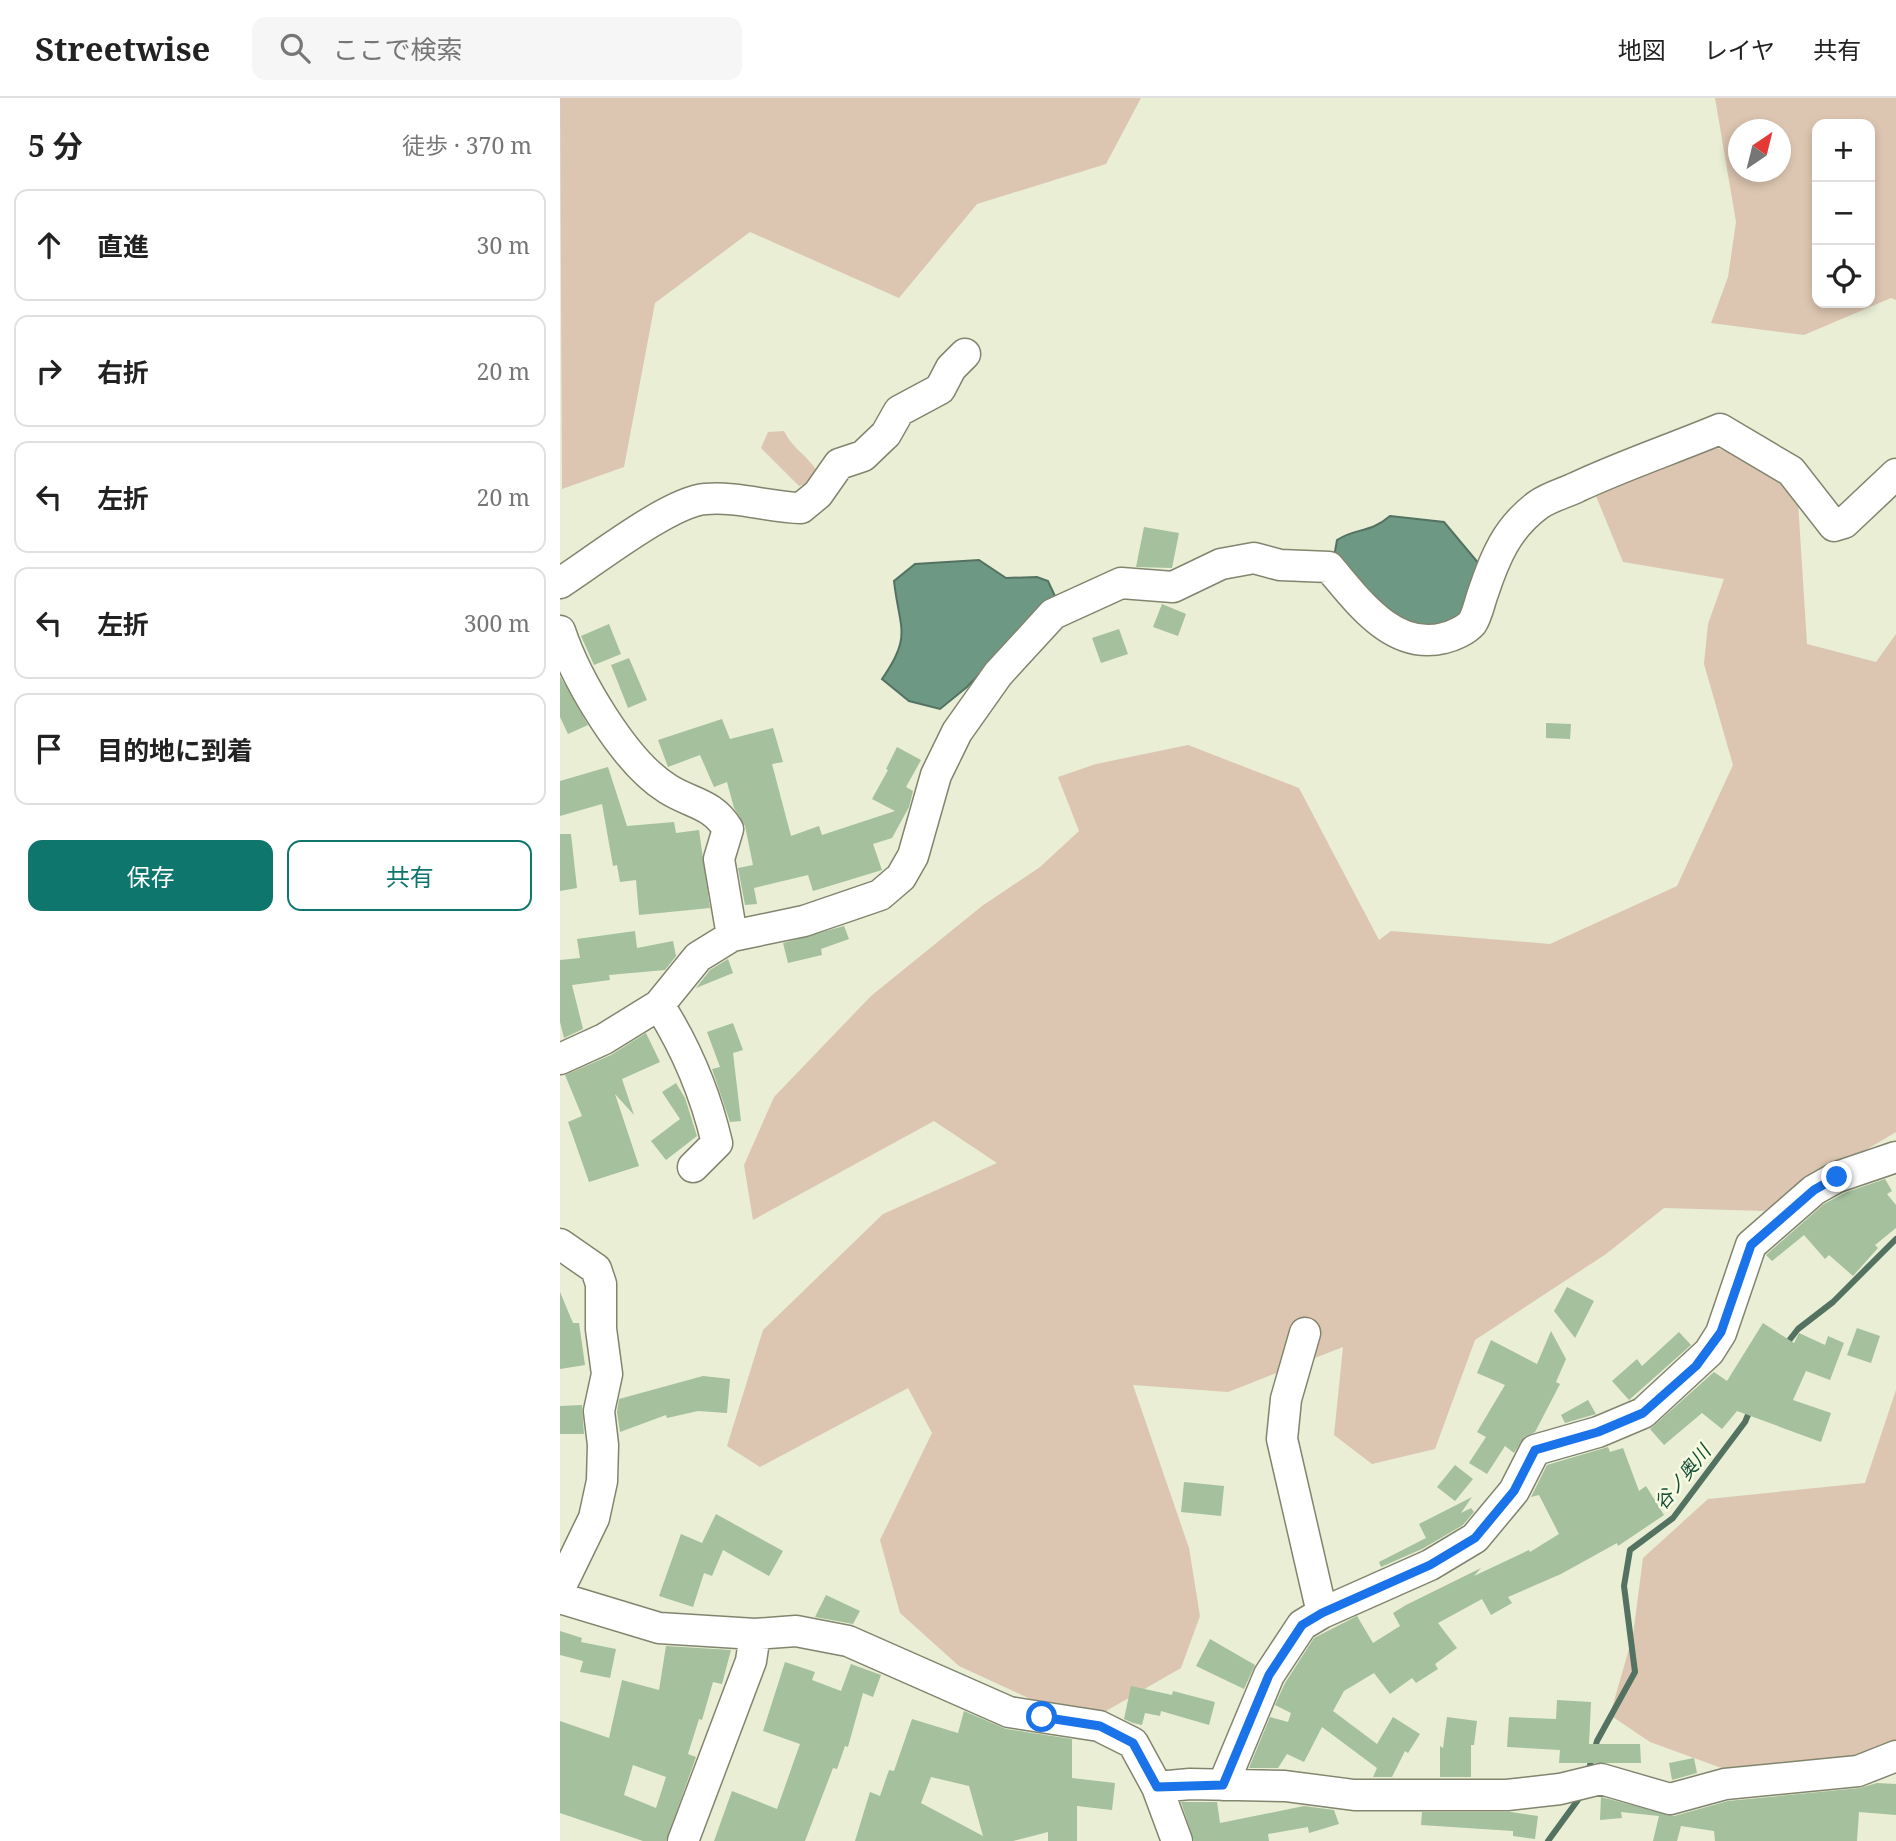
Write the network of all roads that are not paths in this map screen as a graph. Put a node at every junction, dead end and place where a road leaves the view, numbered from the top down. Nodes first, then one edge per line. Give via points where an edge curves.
1 (965, 354) dead end
2 (1896, 474) edge
3 (560, 583) edge
4 (560, 631) edge
5 (732, 936) junction
6 (659, 1006) junction
7 (560, 1059) edge
8 (1896, 1157) edge
9 (692, 1167) dead end
10 (560, 1244) edge
11 (1305, 1333) dead end
12 (560, 1588) edge
13 (560, 1598) edge
14 (1322, 1613) junction
15 (755, 1634) junction
16 (1896, 1756) edge
17 (1223, 1785) junction
18 (1157, 1787) junction
19 (683, 1841) edge
20 (1177, 1841) edge

1 - 3 street via 940,389 899,411 886,433 863,456 839,464 818,494 801,508 702,499 675,508
2 - 5 street via 1844,523 1834,526 1791,471 1720,429 1630,462 1540,503 1509,530 1472,623 1452,637 1438,640 1425,641 1387,627 1364,609 1329,567 1280,565 1254,558 1221,564 1173,587 1121,583 1053,614 998,674 957,732 936,775 913,856 901,877 880,895 804,921
4 - 5 street via 612,732 639,767 667,789 718,812 728,829 719,859
5 - 6 street via 698,957
6 - 7 street
6 - 9 street via 684,1045 707,1102 717,1143
8 - 14 street via 1814,1190 1751,1245 1721,1332 1709,1352 1643,1413 1535,1450 1514,1491 1475,1538 1430,1565
10 - 12 street via 596,1269 607,1374 599,1411 602,1469 594,1518
11 - 14 street via 1286,1399 1282,1439
13 - 15 street via 659,1628
14 - 17 street via 1302,1625 1269,1675
15 - 18 street via 796,1630 848,1642 1009,1712 1100,1726 1133,1743
15 - 19 street via 751,1661
16 - 17 street via 1858,1771 1725,1784 1670,1798 1589,1782 1507,1795 1396,1795
17 - 18 street
18 - 20 street

